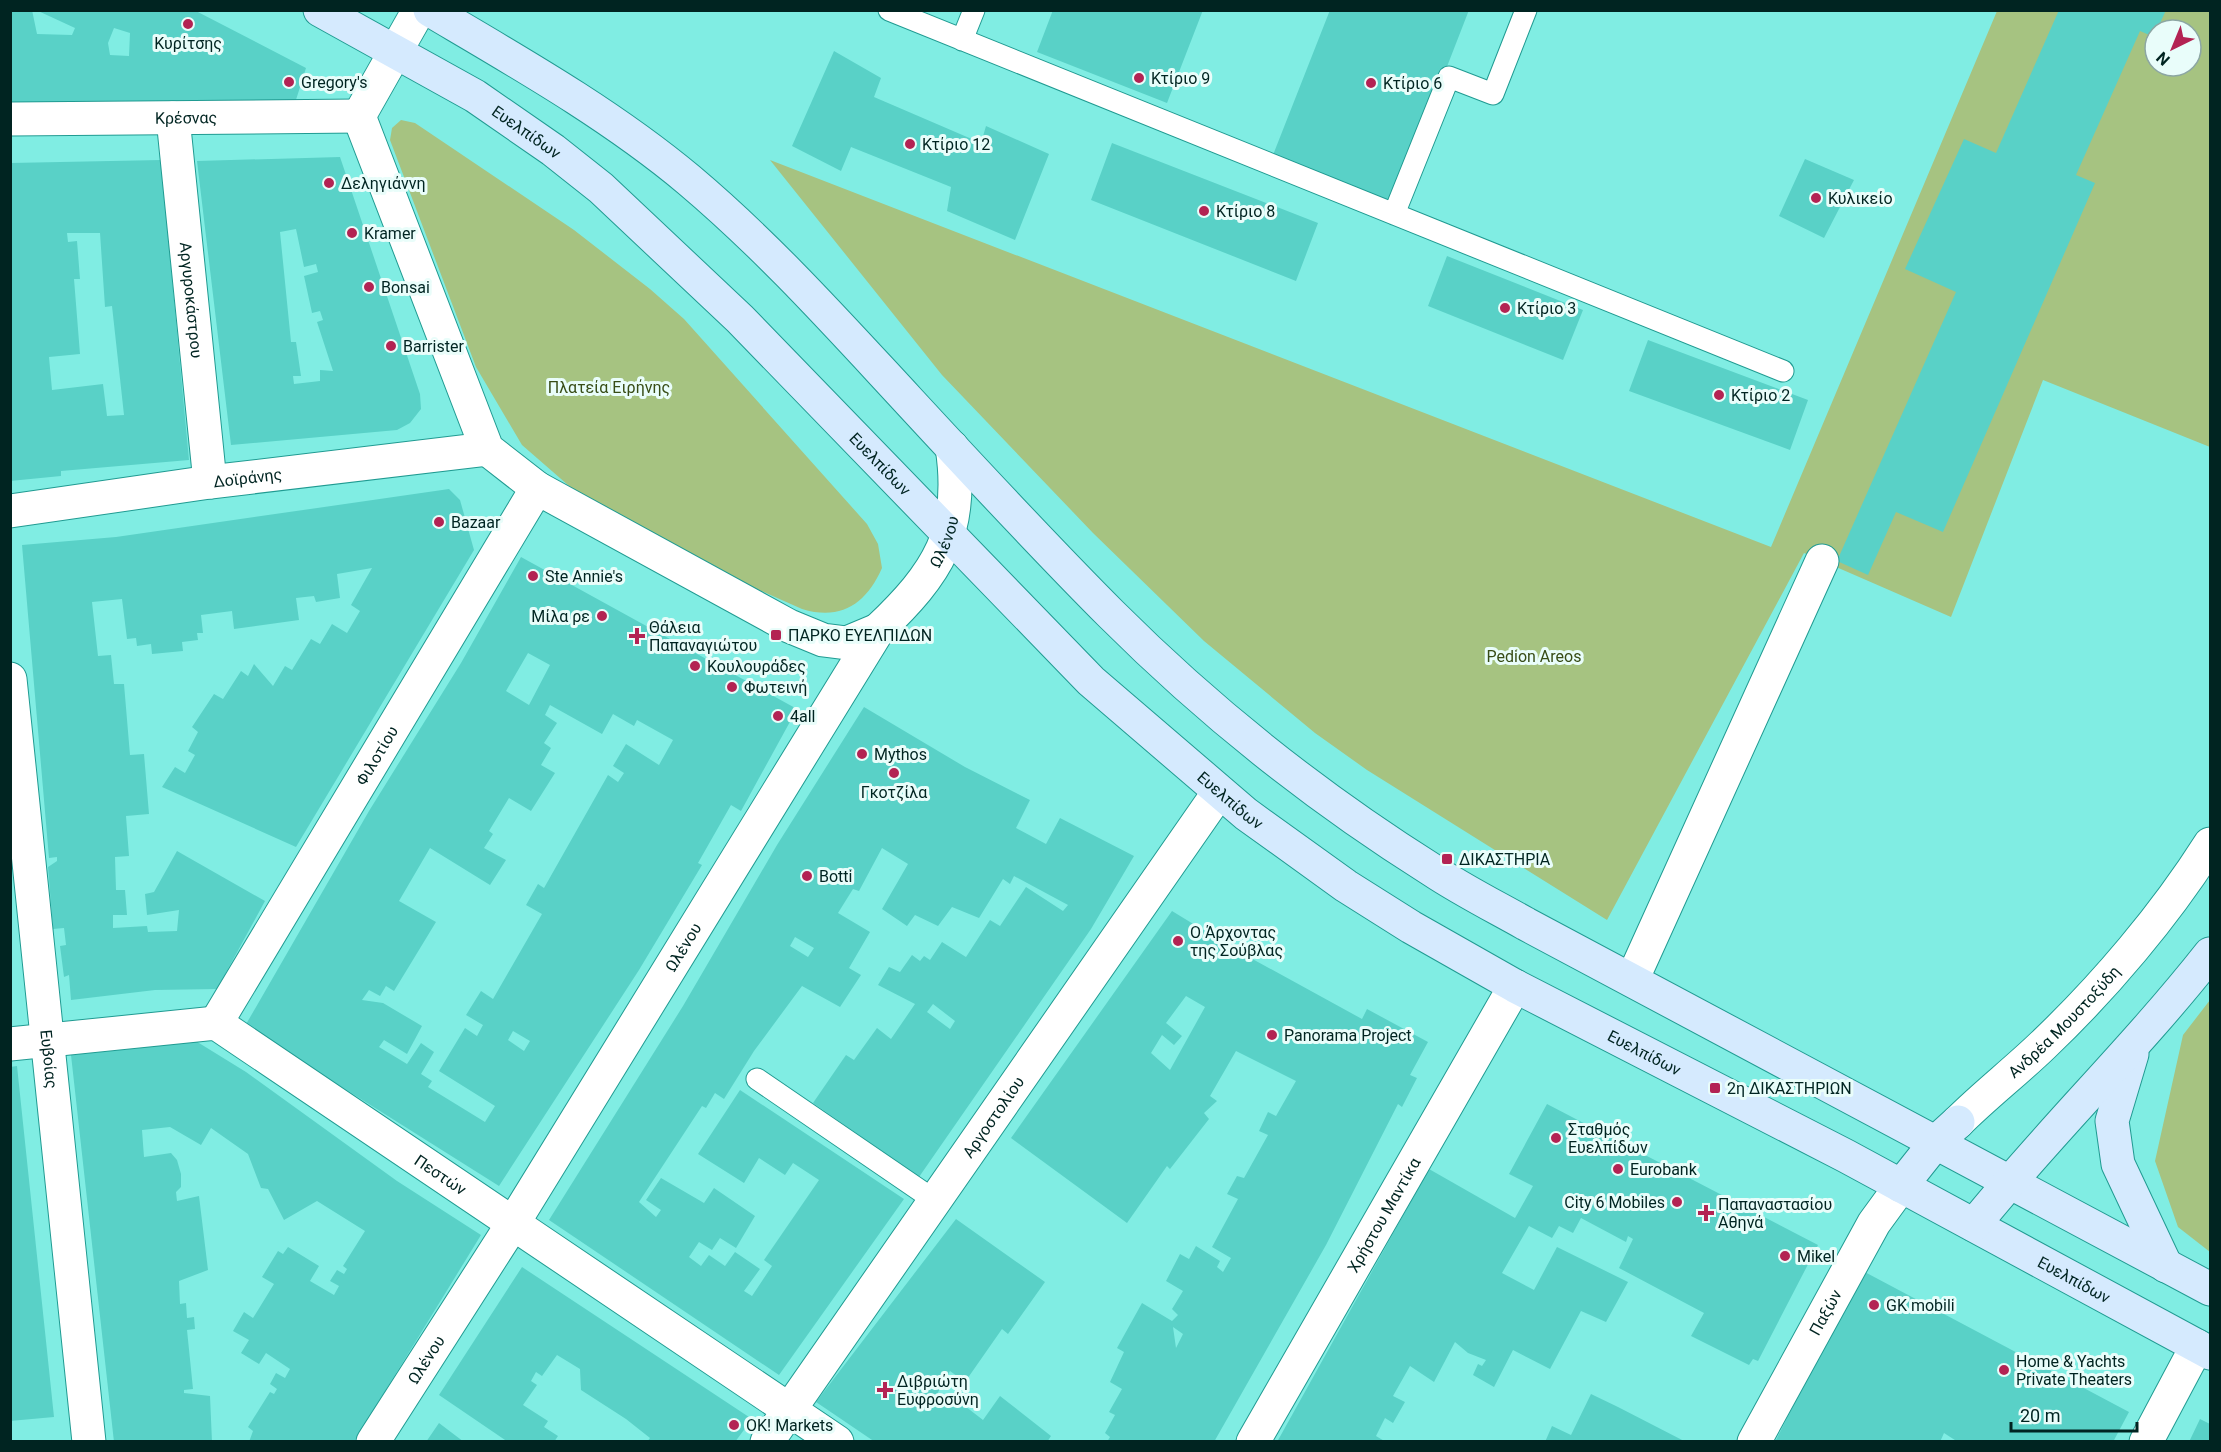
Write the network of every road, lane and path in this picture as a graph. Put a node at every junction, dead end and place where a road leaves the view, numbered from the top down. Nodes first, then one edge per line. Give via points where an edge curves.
1 (320, 10) edge
2 (419, 10) edge
3 (430, 10) edge
4 (889, 10) edge
5 (974, 10) edge
6 (1526, 10) edge
7 (962, 40) junction
8 (396, 51) junction
9 (359, 116) junction
10 (172, 118) junction
11 (10, 119) edge
12 (1394, 214) junction
13 (1783, 371) dead end
14 (952, 447) junction
15 (487, 449) junction
16 (210, 482) junction
17 (537, 488) junction
18 (10, 511) edge
19 (949, 536) junction
20 (1822, 561) dead end
21 (878, 630) junction
22 (10, 679) edge
23 (13, 730) edge
24 (1219, 792) junction
25 (2211, 844) edge
26 (2211, 954) edge
27 (1632, 980) junction
28 (1515, 986) junction
29 (216, 1023) junction
30 (48, 1039) junction
31 (10, 1044) edge
32 (2134, 1046) junction
33 (757, 1079) dead end
34 (1947, 1132) junction
35 (2009, 1181) junction
36 (1901, 1186) junction
37 (934, 1200) junction
38 (512, 1225) junction
39 (1974, 1225) junction
40 (2166, 1266) junction
41 (2211, 1289) edge
42 (2204, 1350) edge
43 (789, 1409) junction
44 (89, 1442) edge
45 (373, 1442) edge
46 (767, 1442) edge
47 (837, 1442) edge
48 (1253, 1442) edge
49 (1754, 1442) edge
50 (2146, 1442) edge

1 - 8 main road, Ευελπίδων
2 - 8 street
3 - 14 main road via 583,105 689,181 793,278
4 - 7 lane
5 - 7 lane
6 - 12 lane via 1493,94 1449,77
7 - 12 lane
8 - 9 street
8 - 19 main road, Ευελπίδων via 510,119 601,188 740,319
9 - 10 street, Κρέσνας
9 - 15 street
10 - 11 street, Κρέσνας
10 - 16 street, Αργυροκάστρου
12 - 13 lane
14 - 19 street, Ωλένου via 956,504
14 - 27 main road via 1159,660 1290,771 1435,873
15 - 16 street, Δοϊράνης
15 - 17 street
16 - 18 street, Δοϊράνης
17 - 21 street via 789,626 823,640 847,643
17 - 29 street, Φιλοτίου
19 - 21 street, Ωλένου via 912,598
19 - 24 main road, Ευελπίδων via 1091,681
20 - 27 street
21 - 38 street, Ωλένου
22 - 23 street, Ευβοίας
23 - 30 street, Ευβοίας
24 - 28 main road, Ευελπίδων via 1346,886
24 - 37 street, Αργοστολίου
25 - 34 street, Ανδρέα Μουστοξύδη via 2145,932 2087,999 2044,1044
26 - 32 main road
27 - 34 main road
28 - 36 main road, Ευελπίδων
28 - 48 street, Χρήστου Μαντίκα
29 - 30 street
29 - 38 street, Πεστών
30 - 31 street
30 - 44 street, Ευβοίας
32 - 35 main road
32 - 40 main road via 2112,1121 2118,1164
33 - 37 lane
34 - 35 main road
34 - 36 main road, Ανδρέα Μουστοξύδη
35 - 39 main road
35 - 40 main road
36 - 39 main road, Ευελπίδων
36 - 49 street, Παξών via 1874,1223
37 - 43 street, Αργοστολίου
38 - 43 street, Πεστών
38 - 45 street, Ωλένου
39 - 42 main road, Ευελπίδων
40 - 41 main road
42 - 50 street
43 - 46 street, Αργοστολίου
43 - 47 street, Πεστών

